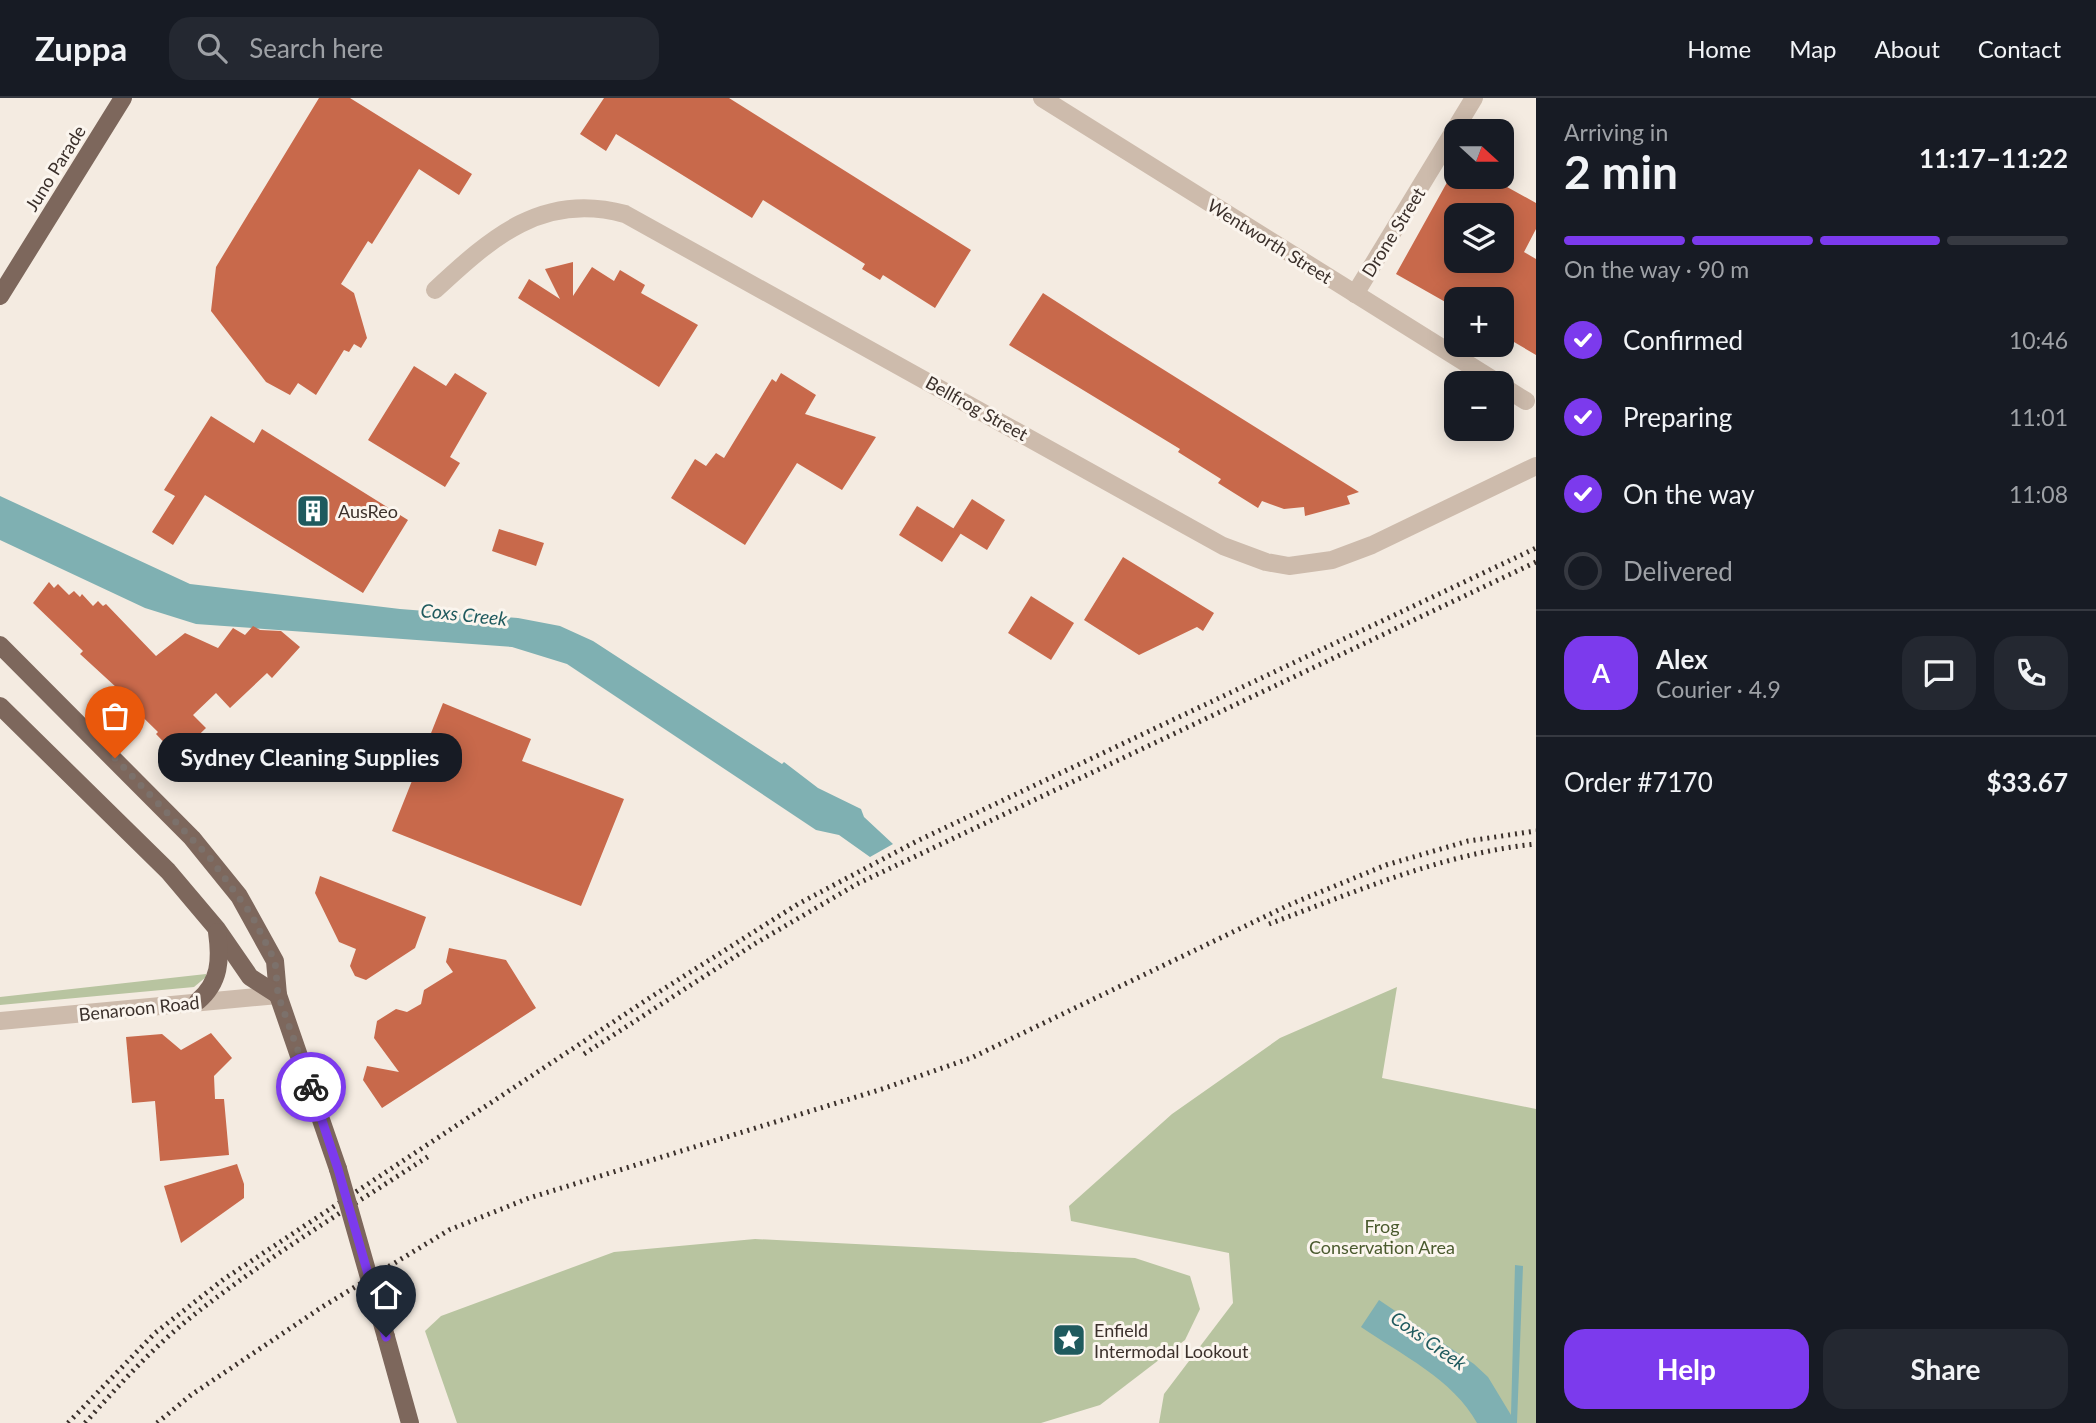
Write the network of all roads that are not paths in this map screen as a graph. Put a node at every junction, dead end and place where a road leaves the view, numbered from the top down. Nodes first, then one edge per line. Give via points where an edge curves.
1 (123, 98) edge
2 (1042, 98) edge
3 (1474, 98) edge
4 (435, 289) dead end
5 (1355, 294) junction
6 (0, 296) edge
7 (1479, 371) edge
8 (1514, 393) edge
9 (1526, 401) dead end
10 (1536, 466) edge
11 (0, 645) edge
12 (0, 706) edge
13 (217, 929) junction
14 (278, 995) junction
15 (198, 1001) junction
16 (0, 1021) edge
17 (410, 1423) edge

1 - 6 main road, Juno Parade
2 - 5 street, Wentworth Street
3 - 5 street, Drone Street
4 - 10 street, Bellfrog Street via 478,250 537,216 576,207 601,207 625,214 1223,546 1289,566 1309,566 1351,554
5 - 7 street, Wentworth Street
8 - 9 street, Wentworth Street
11 - 14 main road via 223,874 251,914 275,961
12 - 13 main road via 168,871
13 - 14 main road via 250,977
13 - 15 main road via 218,972
14 - 15 street, Benaroon Road
14 - 17 main road, bridge via 338,1169
15 - 16 street, Benaroon Road

